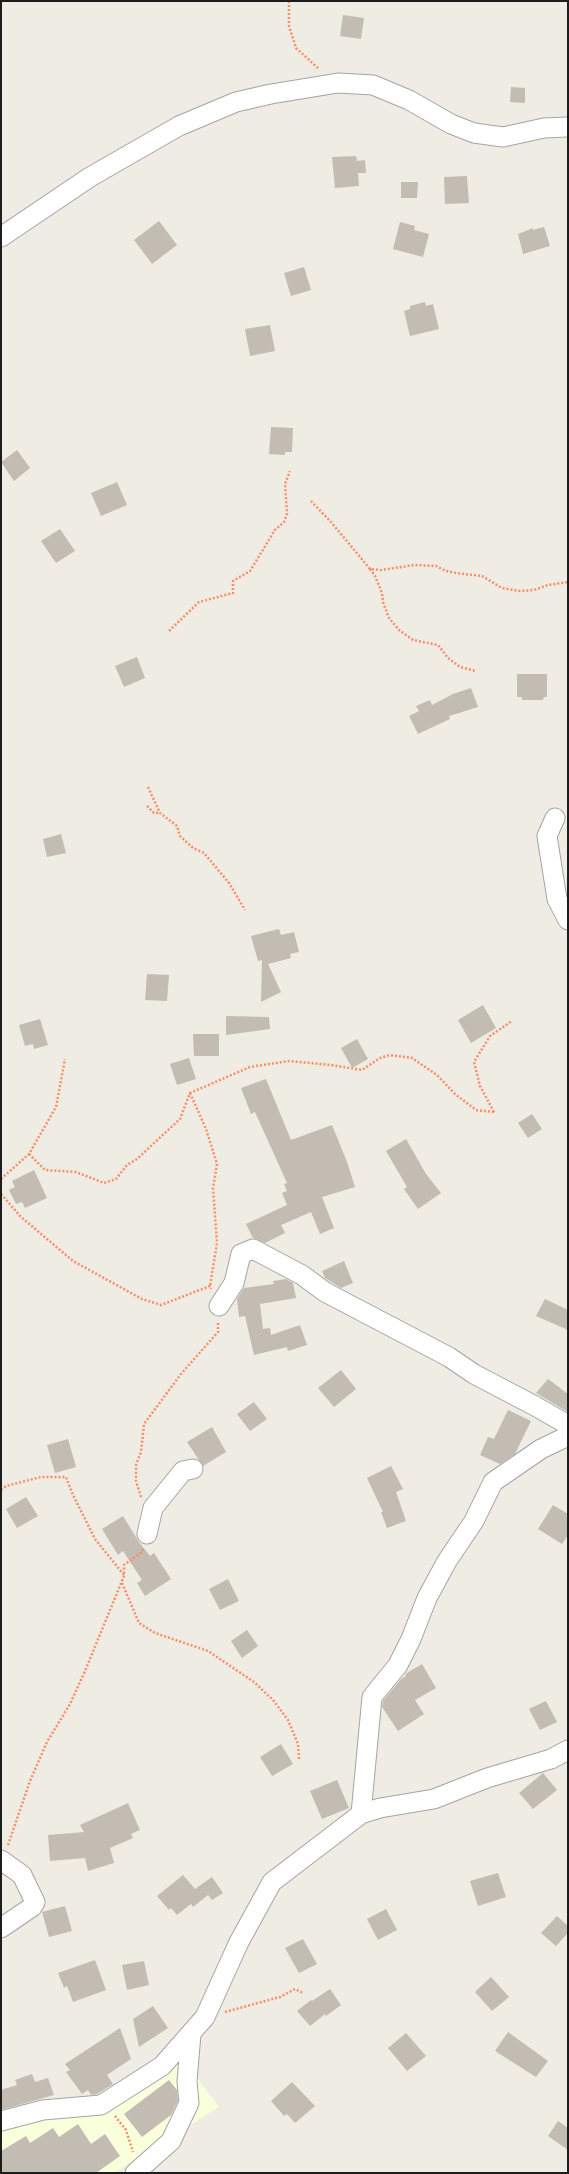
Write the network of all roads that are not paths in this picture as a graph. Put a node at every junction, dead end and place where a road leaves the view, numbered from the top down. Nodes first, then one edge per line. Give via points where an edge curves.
1 (568, 127) edge
2 (1, 237) edge
3 (555, 818) dead end
4 (568, 920) edge
5 (219, 1306) road end
6 (568, 1427) edge
7 (568, 1436) edge
8 (193, 1469) dead end
9 (147, 1534) road end
10 (568, 1750) edge
11 (361, 1814) junction
12 (2, 1861) edge
13 (1, 1928) edge
14 (191, 2034) junction
15 (1, 2121) edge
16 (137, 2172) edge

1 - 2 street via 544,128 503,138 474,133 451,124 409,100 373,86 338,84 271,94 236,102 179,126 90,177
3 - 4 street via 546,836 557,899
5 - 6 street via 234,1283 241,1254 253,1249 302,1275 324,1292 449,1356 474,1374 535,1406
7 - 11 street via 541,1449 492,1482 474,1521 447,1561 427,1598 412,1639 398,1665 372,1697
8 - 9 street via 183,1471 153,1508
10 - 11 street via 551,1759 488,1778 434,1799 380,1808
11 - 14 street via 272,1882 239,1942 205,2017
12 - 13 street via 22,1875 35,1902 32,1907
14 - 15 street via 162,2066 101,2105 43,2110
14 - 16 street via 187,2081 190,2103 171,2141

